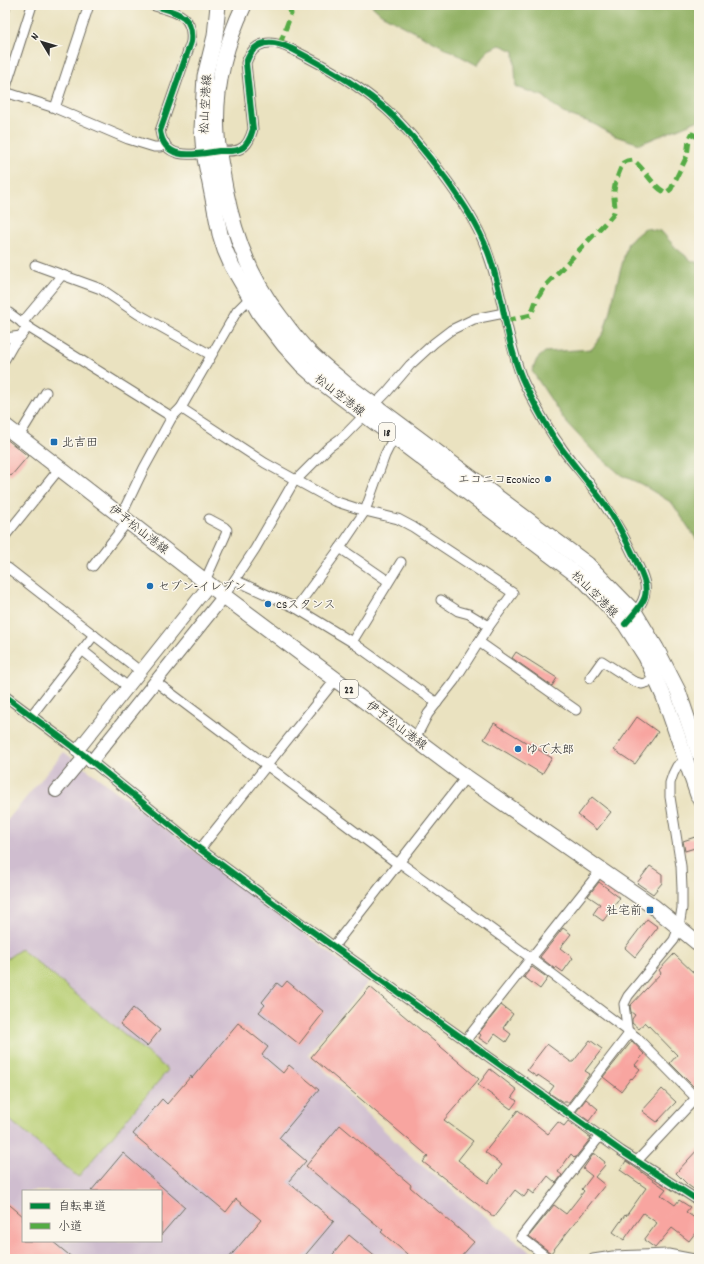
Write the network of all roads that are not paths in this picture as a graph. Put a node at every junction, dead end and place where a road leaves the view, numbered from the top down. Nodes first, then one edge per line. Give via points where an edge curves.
1 (32, 5) edge
2 (89, 5) edge
3 (152, 5) edge
4 (218, 5) edge
5 (244, 5) edge
6 (5, 91) edge
7 (55, 108) junction
8 (165, 144) junction
9 (211, 152) junction
10 (34, 265) dead end
11 (62, 275) junction
12 (250, 298) junction
13 (5, 310) edge
14 (504, 314) junction
15 (25, 325) junction
16 (21, 336) junction
17 (5, 338) edge
18 (211, 355) junction
19 (5, 359) edge
20 (46, 392) dead end
21 (181, 408) junction
22 (369, 410) junction
23 (172, 418) junction
24 (5, 426) edge
25 (19, 436) junction
26 (394, 437) junction
27 (60, 468) junction
28 (296, 480) junction
29 (365, 511) junction
30 (124, 519) junction
31 (209, 519) dead end
32 (5, 536) edge
33 (340, 548) junction
34 (401, 562) dead end
35 (93, 566) dead end
36 (5, 572) edge
37 (235, 580) junction
38 (388, 581) junction
39 (208, 583) junction
40 (224, 596) junction
41 (441, 600) dead end
42 (296, 608) junction
43 (630, 619) junction
44 (489, 626) junction
45 (94, 635) junction
46 (352, 642) junction
47 (479, 642) junction
48 (82, 650) junction
49 (140, 672) junction
50 (590, 678) dead end
51 (336, 680) junction
52 (657, 680) junction
53 (156, 682) junction
54 (128, 687) junction
55 (5, 696) edge
56 (437, 703) junction
57 (576, 710) dead end
58 (31, 716) junction
59 (415, 739) junction
60 (84, 756) junction
61 (693, 756) edge
62 (266, 766) junction
63 (466, 777) junction
64 (56, 791) dead end
65 (699, 798) edge
66 (200, 849) junction
67 (398, 863) junction
68 (601, 870) junction
69 (679, 927) junction
70 (699, 944) edge
71 (333, 947) junction
72 (531, 958) junction
73 (627, 1030) junction
74 (466, 1040) junction
75 (697, 1100) edge
76 (568, 1113) junction
77 (600, 1136) junction
78 (637, 1161) junction
79 (699, 1202) edge
80 (549, 1259) edge
81 (593, 1259) edge
82 (694, 1259) edge

1 - 6 street
2 - 7 street
3 - 8 street via 183,16 192,32 191,42 160,131
4 - 9 main road, 松山空港線 / 18 via 215,36 205,76 202,129
5 - 9 main road, 松山空港線 / 18 via 229,43 220,82
6 - 7 street
7 - 8 street via 128,139 154,147
8 - 9 street via 179,154
9 - 12 main road, 松山空港線 / 18 via 220,234 225,250
9 - 14 street via 240,149 251,138 253,128 246,63 259,45 280,44 321,65 388,111 413,136 433,162 465,206 488,252
9 - 22 main road, 松山空港線 / 18 via 228,200 238,240 267,299 309,352 347,385
10 - 11 street
11 - 15 street
11 - 18 street via 101,289 138,314
12 - 18 street via 237,311
12 - 22 main road, 松山空港線 / 18 via 284,345 303,366 320,381
13 - 15 street
14 - 22 street via 474,319 445,334 410,365
14 - 43 street via 524,383 559,444 608,508 627,541 641,573 645,596
15 - 16 street
15 - 23 street
16 - 17 street
16 - 19 street
18 - 21 street
20 - 25 street
21 - 23 street
21 - 28 street via 265,463
22 - 26 main road, 松山空港線 / 18
22 - 28 street
22 - 43 main road, 松山空港線 / 18 via 485,486 587,564
23 - 30 street via 144,468
24 - 25 main road, 伊予松山港線 / 22
25 - 27 main road, 伊予松山港線 / 22
26 - 29 street via 385,454
26 - 43 main road, 松山空港線 / 18 via 585,580
27 - 30 main road, 伊予松山港線 / 22
27 - 32 street
28 - 29 street via 334,501
28 - 37 street
29 - 33 street
29 - 44 street via 398,519 413,527 513,593
30 - 35 street
30 - 39 main road, 伊予松山港線 / 22
31 - 39 street via 227,530
33 - 38 street
33 - 42 street
34 - 38 street
36 - 45 street via 8,568
37 - 40 street
37 - 42 street
38 - 46 street
39 - 40 main road, 伊予松山港線 / 22
39 - 49 street
40 - 51 main road, 伊予松山港線 / 22
40 - 53 street
41 - 44 street
42 - 46 street
43 - 52 main road, 松山空港線 / 18
43 - 61 main road, 松山空港線 / 18 via 656,648 678,691
44 - 47 street
45 - 48 street
45 - 49 street
46 - 56 street
47 - 56 street
47 - 57 street
48 - 54 street
48 - 58 street
49 - 54 street
50 - 52 street via 602,661 633,681 642,684
51 - 59 main road, 伊予松山港線 / 22
51 - 62 street
52 - 61 main road, 松山空港線 / 18
53 - 60 street
53 - 62 street
54 - 60 street
55 - 58 street
56 - 59 street
58 - 60 street
59 - 63 main road, 伊予松山港線 / 22
60 - 64 street
60 - 66 street
61 - 65 main road, 松山空港線 / 18
61 - 69 street via 677,766 670,783 681,866 682,908
62 - 66 street
62 - 67 street
63 - 67 street
63 - 68 main road, 伊予松山港線 / 22
66 - 71 street
67 - 71 street
67 - 72 street
68 - 69 main road, 伊予松山港線 / 22
68 - 72 street
69 - 70 main road, 伊予松山港線 / 22
69 - 73 street via 674,940 628,996 624,1004
71 - 74 street
72 - 73 street
72 - 74 street
73 - 75 street
73 - 76 street via 628,1035
74 - 76 street
75 - 78 street
76 - 77 street
77 - 78 street
77 - 80 street via 520,1237
78 - 79 street
81 - 82 street via 668,1254

